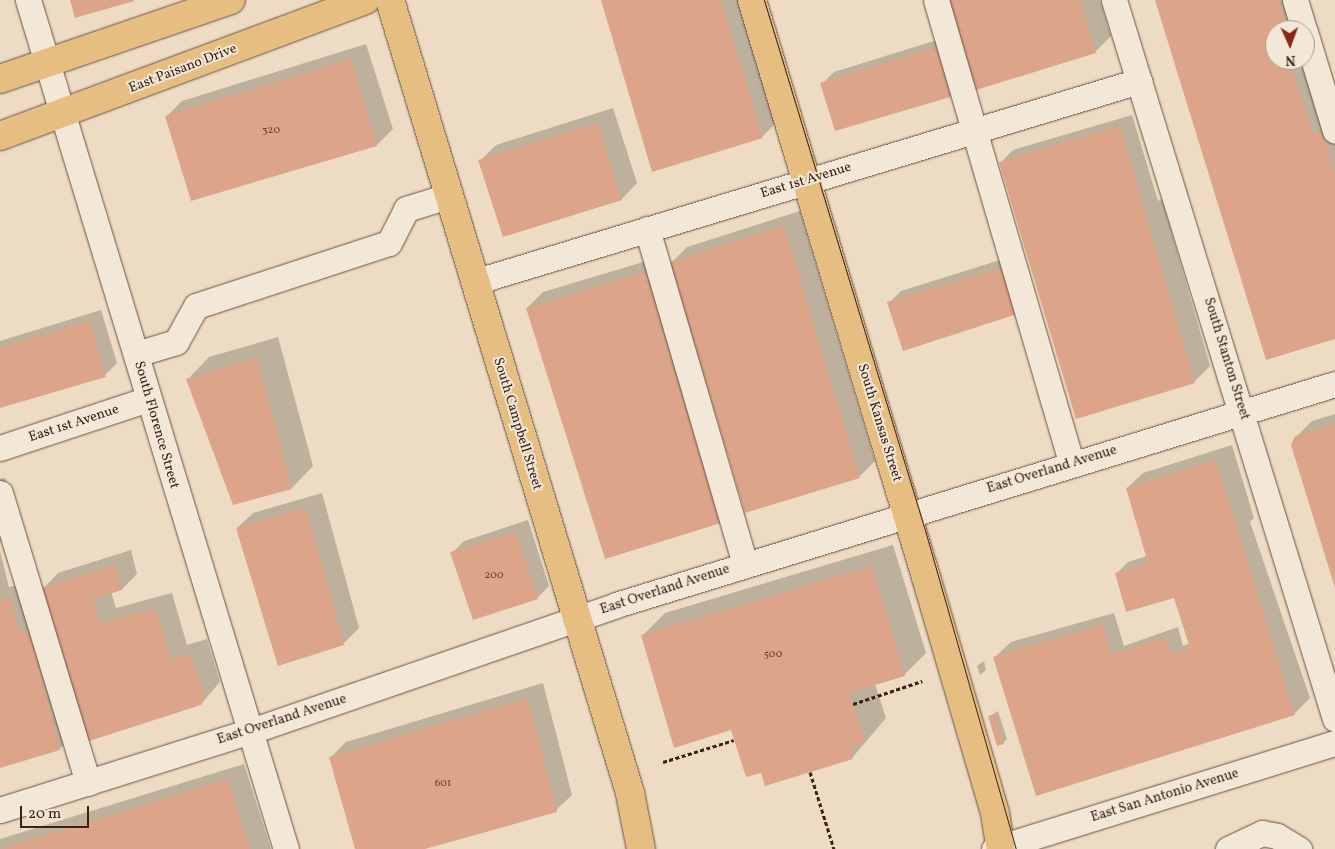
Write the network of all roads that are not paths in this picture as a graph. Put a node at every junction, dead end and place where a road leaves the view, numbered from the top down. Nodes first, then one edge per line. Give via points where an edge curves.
1 (28, 0) edge
2 (366, 0) edge
3 (390, 0) edge
4 (752, 0) edge
5 (936, 0) edge
6 (1114, 0) edge
7 (1295, 0) edge
8 (217, 2) edge
9 (1301, 20) edge
10 (1315, 64) edge
11 (47, 65) junction
12 (0, 79) edge
13 (1139, 81) junction
14 (63, 114) junction
15 (976, 129) junction
16 (1335, 131) edge
17 (0, 136) edge
18 (806, 181) junction
19 (448, 196) junction
20 (646, 229) junction
21 (474, 282) junction
22 (136, 354) junction
23 (1335, 384) edge
24 (148, 399) junction
25 (1242, 412) junction
26 (0, 448) edge
27 (1072, 464) junction
28 (0, 493) edge
29 (907, 513) junction
30 (745, 564) junction
31 (578, 621) junction
32 (1335, 719) edge
33 (251, 731) junction
34 (1335, 743) edge
35 (88, 783) junction
36 (0, 810) edge
37 (999, 848) edge
38 (286, 849) edge
39 (641, 849) edge
40 (1228, 849) edge
41 (1298, 849) edge

1 - 11 street, South Florence Street
2 - 14 main road, East Paisano Drive
3 - 19 main road, South Campbell Street
4 - 18 main road, South Kansas Street
5 - 15 street
6 - 13 street, South Stanton Street
7 - 9 street
8 - 11 main road
10 - 16 street
11 - 12 main road
11 - 14 street, South Florence Street
13 - 15 street, East 1st Avenue
13 - 25 street, South Stanton Street
14 - 17 main road, East Paisano Drive
14 - 22 street, South Florence Street
15 - 18 street, East 1st Avenue
15 - 27 street
18 - 20 street, East 1st Avenue
18 - 29 main road, South Kansas Street
19 - 21 main road, South Campbell Street
19 - 22 street via 406,209 389,243 196,306 176,342
20 - 21 street, East 1st Avenue
20 - 30 street
21 - 31 main road, South Campbell Street
22 - 24 street, South Florence Street
23 - 25 street, East Overland Avenue
24 - 26 street, East 1st Avenue
24 - 33 street, South Florence Street
25 - 27 street, East Overland Avenue
25 - 32 street, South Stanton Street
27 - 29 street, East Overland Avenue
28 - 35 street
29 - 30 street, East Overland Avenue
29 - 37 main road, South Kansas Street
30 - 31 street, East Overland Avenue
31 - 33 street, East Overland Avenue
31 - 39 main road, South Campbell Street via 630,793
33 - 35 street, East Overland Avenue
33 - 38 street, South Florence Street
34 - 37 street, East San Antonio Avenue
35 - 36 street, East Overland Avenue
40 - 41 street via 1262,833 1277,836

